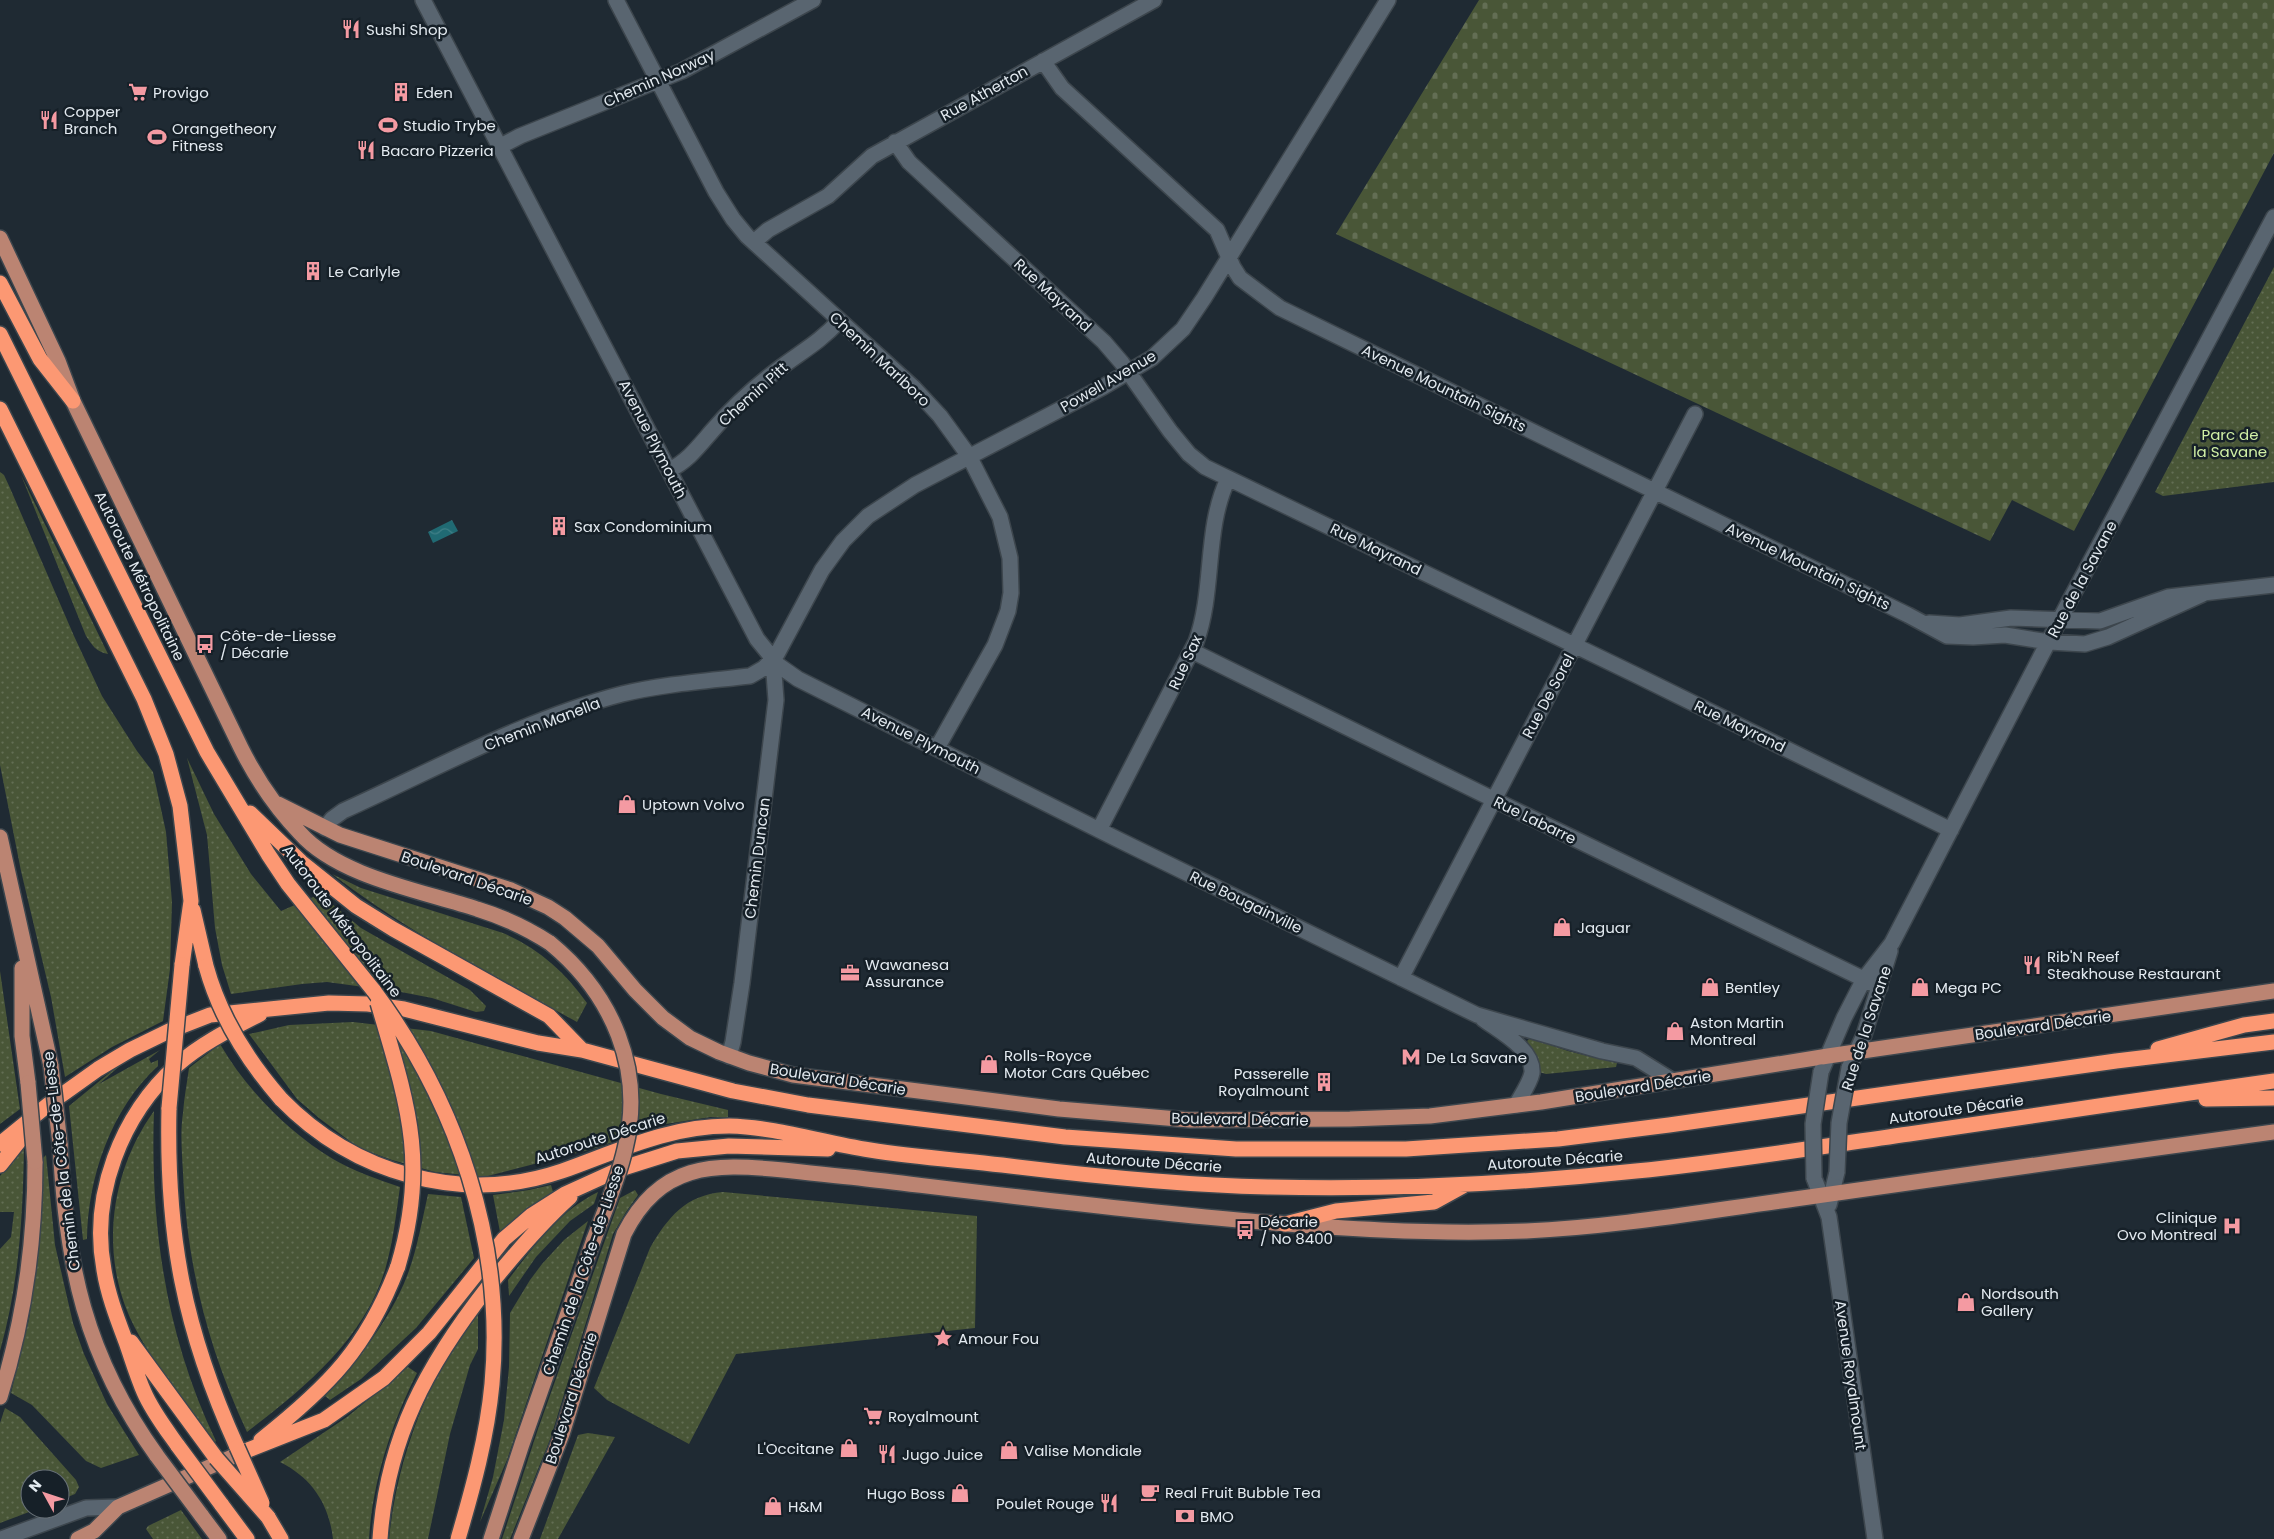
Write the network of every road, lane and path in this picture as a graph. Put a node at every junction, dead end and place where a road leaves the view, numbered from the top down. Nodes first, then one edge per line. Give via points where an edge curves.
1 (423, 0) edge
2 (616, 0) edge
3 (813, 0) edge
4 (1154, 0) edge
5 (1388, 0) edge
6 (1043, 61) junction
7 (659, 80) junction
8 (895, 142) junction
9 (500, 146) junction
10 (2274, 217) edge
11 (0, 238) edge
12 (754, 242) junction
13 (1229, 257) junction
14 (0, 283) edge
15 (839, 321) junction
16 (0, 334) edge
17 (1128, 372) junction
18 (73, 400) junction
19 (0, 409) edge
20 (1695, 414) dead end
21 (969, 456) junction
22 (669, 470) junction
23 (1228, 479) junction
24 (1655, 491) junction
25 (2274, 585) edge
26 (2203, 594) junction
27 (1920, 621) junction
28 (2059, 621) junction
29 (2049, 642) junction
30 (1574, 646) junction
31 (1192, 651) junction
32 (773, 660) junction
33 (937, 748) junction
34 (1015, 787) joint
35 (237, 800) junction
36 (1494, 800) junction
37 (278, 804) junction
38 (325, 828) junction
39 (1099, 830) junction
40 (1951, 830) junction
41 (0, 837) edge
42 (191, 901) junction
43 (1892, 943) junction
44 (22, 944) junction
45 (1401, 978) junction
46 (1864, 979) junction
47 (1880, 987) junction
48 (374, 991) junction
49 (2274, 991) edge
50 (268, 1010) junction
51 (1478, 1015) junction
52 (2274, 1021) edge
53 (2274, 1042) edge
54 (582, 1050) junction
55 (1856, 1052) junction
56 (729, 1056) junction
57 (1828, 1056) junction
58 (2116, 1061) junction
59 (1673, 1081) junction
60 (2274, 1081) edge
61 (2274, 1098) edge
62 (2147, 1099) junction
63 (49, 1104) junction
64 (1516, 1105) junction
65 (2274, 1132) edge
66 (0, 1144) edge
67 (870, 1150) junction
68 (0, 1165) edge
69 (1467, 1184) junction
70 (583, 1186) junction
71 (1826, 1189) junction
72 (1828, 1211) joint
73 (1285, 1224) junction
74 (121, 1329) junction
75 (0, 1397) edge
76 (248, 1450) junction
77 (118, 1507) junction
78 (268, 1517) junction
79 (0, 1539) edge
80 (78, 1539) edge
81 (219, 1539) edge
82 (246, 1539) edge
83 (281, 1539) edge
84 (380, 1539) edge
85 (458, 1539) edge
86 (491, 1539) edge
87 (521, 1539) edge
88 (1874, 1539) edge

1 - 9 street, Avenue Plymouth
2 - 7 street, Chemin Marlboro
3 - 7 street, Chemin Norway via 698,63
4 - 6 street, Rue Atherton
5 - 13 street, Powell Avenue
6 - 8 street, Rue Atherton
6 - 13 street, Avenue Mountain Sights via 1062,88 1217,230
7 - 9 street, Chemin Norway
7 - 12 street, Chemin Marlboro via 725,206
8 - 12 street, Rue Atherton via 863,163 823,199 768,230
8 - 17 street, Rue Mayrand via 909,162 1104,342
9 - 22 street, Avenue Plymouth
10 - 28 street, Rue de la Savane
11 - 18 main road, Chemin de la Côte-de-Liesse
12 - 15 street, Chemin Marlboro
13 - 17 street, Powell Avenue via 1177,336
13 - 24 street, Avenue Mountain Sights via 1240,278 1280,308
14 - 18 highway via 40,359
15 - 21 street, Chemin Marlboro via 928,403
15 - 22 street, Chemin Pitt via 820,341 754,389 687,458
16 - 35 highway, Autoroute Métropolitaine via 188,714
17 - 21 street, Powell Avenue
17 - 23 street, Rue Mayrand via 1189,454
18 - 37 main road, Chemin de la Côte-de-Liesse via 241,748 259,780
19 - 42 highway via 94,594 160,736 180,806
20 - 24 street, Rue De Sorel
21 - 32 street, Powell Avenue via 901,493 855,529 816,578
21 - 33 street, Chemin Marlboro via 1004,528 1010,558 1011,593 999,638
22 - 32 street, Avenue Plymouth via 757,639
23 - 30 street, Rue Mayrand
23 - 31 street, Rue Sax via 1219,501 1203,616
24 - 27 street, Avenue Mountain Sights
24 - 30 street, Rue De Sorel
25 - 26 street
26 - 28 street, Avenue Mountain Sights via 2168,597 2100,621
26 - 29 street, Avenue Mountain Sights via 2092,642
27 - 28 street, Avenue Mountain Sights via 1951,625 2011,618
27 - 29 street, Avenue Mountain Sights via 1947,636 2005,635
28 - 29 street, Rue de la Savane
29 - 40 street, Rue de la Savane
30 - 36 street, Rue De Sorel
30 - 40 street, Rue Mayrand
31 - 36 street, Rue Labarre
31 - 39 street, Rue Sax
32 - 33 street, Avenue Plymouth via 798,679
32 - 38 street, Chemin Manella via 750,676 649,688 558,714 343,811
32 - 56 street, Chemin Duncan via 776,700 742,983
33 - 34 street, Avenue Plymouth
34 - 39 street, Rue Bougainville
35 - 48 highway, Autoroute Métropolitaine via 288,884
35 - 54 highway via 312,871 372,916 549,1016
36 - 45 street, Rue De Sorel
36 - 46 street, Rue Labarre
37 - 38 main road, Boulevard Décarie
37 - 86 main road, Chemin de la Côte-de-Liesse, bridge via 300,834 343,864 502,918 550,943 581,972 599,995 622,1045 629,1081 630,1117 625,1149
38 - 56 main road, Boulevard Décarie via 510,890 548,907 598,946 663,1018 690,1038
39 - 45 street, Rue Bougainville
40 - 43 street, Rue de la Savane
41 - 44 main road, Chemin de la Côte-de-Liesse
42 - 67 highway, Autoroute Décarie, bridge via 208,972 223,1015 248,1057 281,1099 320,1133 366,1160 417,1178 461,1185 489,1185 540,1177 644,1140 697,1128 730,1126 760,1129
42 - 78 highway, bridge via 170,1081 168,1154 174,1241 185,1300 203,1365
43 - 46 street, Rue de la Savane
43 - 47 street, Rue de la Savane
44 - 75 main road, bridge via 22,1036 35,1162 35,1201 25,1294
44 - 81 main road, Chemin de la Côte-de-Liesse, bridge via 51,1066 68,1242 80,1300 97,1350 133,1422
45 - 51 street, Rue Bougainville
46 - 47 street, Rue Labarre
46 - 57 street, Rue de la Savane
47 - 55 street, Rue de la Savane
48 - 76 highway, bridge via 404,1090 412,1137 413,1198 398,1266 377,1314 346,1362 309,1401
48 - 85 highway, Autoroute Métropolitaine, bridge via 420,1061 449,1119 473,1191 489,1270 493,1330 491,1386 478,1465
49 - 55 main road, Boulevard Décarie
50 - 54 highway, Autoroute Décarie via 329,1003 383,1006 454,1020 538,1043
50 - 63 highway, Autoroute Décarie via 210,1015 169,1031 114,1059
50 - 74 highway via 204,1044 175,1067 137,1113 119,1147 108,1181 100,1235 107,1285
51 - 59 street, Rue Bougainville via 1636,1058
51 - 64 street, Rue Bougainville via 1520,1047 1530,1064 1531,1075
52 - 58 highway via 2244,1025
53 - 58 highway, Autoroute Décarie
54 - 58 highway, Autoroute Décarie via 733,1091 835,1109 1056,1136 1151,1144 1333,1150 1464,1146 1603,1134
55 - 57 main road, Boulevard Décarie
55 - 71 street, Rue de la Savane, bridge via 1849,1068
56 - 64 main road, Boulevard Décarie via 770,1069 817,1078 1059,1110 1190,1120 1399,1118
57 - 59 main road, Boulevard Décarie
57 - 71 street, Rue de la Savane, bridge via 1821,1072 1813,1124 1812,1165
59 - 64 main road, Boulevard Décarie
60 - 62 highway, Autoroute Décarie
61 - 62 highway
62 - 69 highway, Autoroute Décarie via 1674,1167
63 - 66 highway
63 - 68 highway
65 - 71 main road, Boulevard Décarie
67 - 69 highway, Autoroute Décarie via 1120,1179 1192,1184 1312,1187
67 - 70 highway via 695,1148 635,1164
69 - 73 highway via 1434,1202 1336,1211
70 - 76 highway via 542,1207 512,1231 476,1271 429,1333 384,1378 324,1420
70 - 84 highway via 508,1263 435,1362 410,1412 393,1460
71 - 72 street, Rue de la Savane
71 - 73 main road, Boulevard Décarie via 1641,1219 1530,1231 1419,1231
72 - 88 street, Avenue Royalmount
73 - 87 main road, Boulevard Décarie via 1050,1202 743,1167 709,1168 683,1175 645,1202 624,1234 562,1434
74 - 78 highway, bridge via 216,1458
74 - 82 highway, bridge via 144,1393
76 - 77 main road
77 - 79 street via 86,1508
77 - 80 main road via 94,1531
78 - 83 highway

